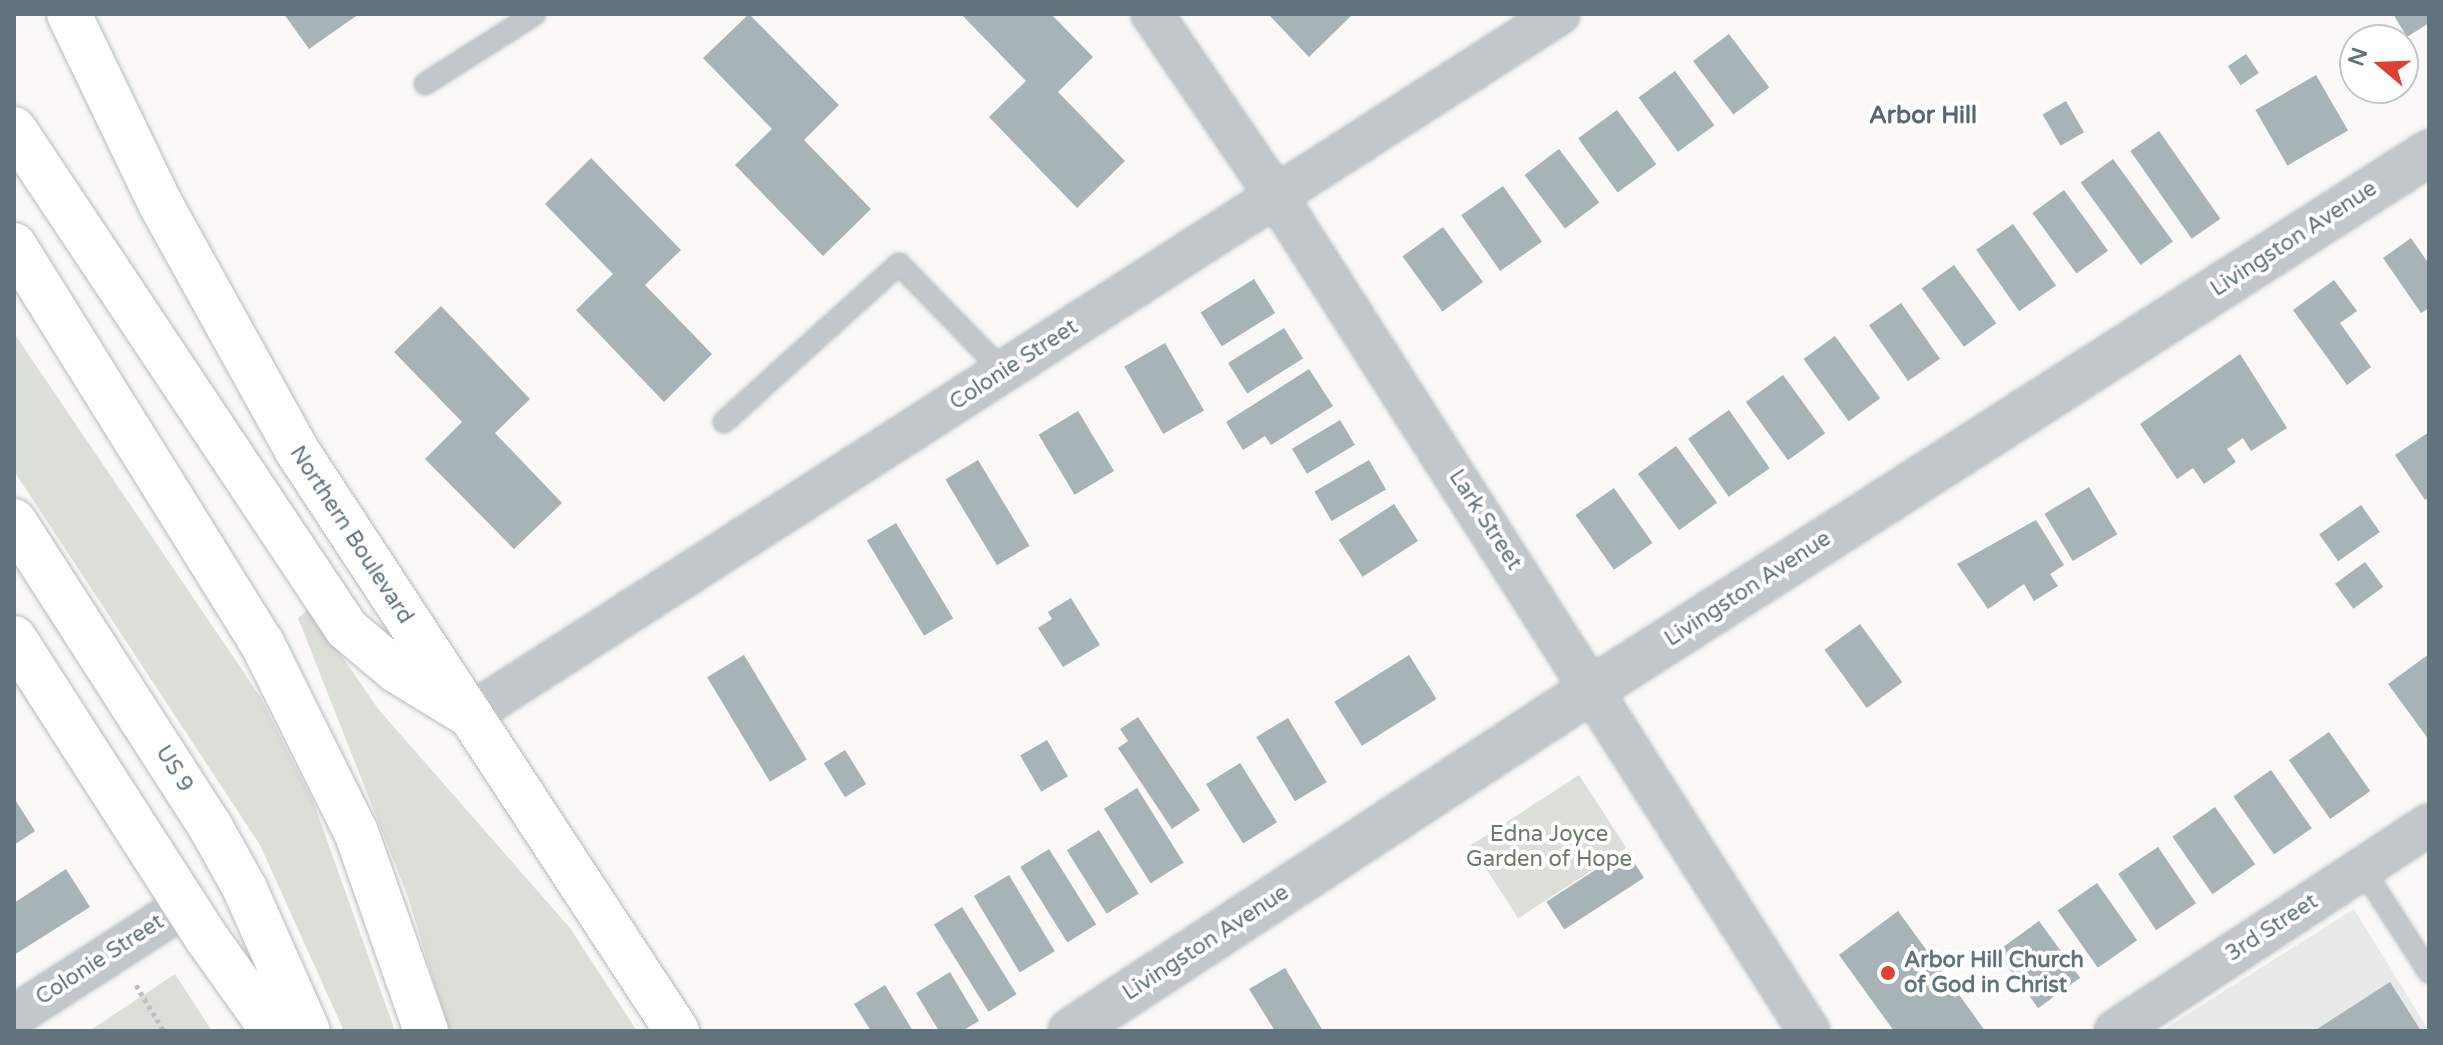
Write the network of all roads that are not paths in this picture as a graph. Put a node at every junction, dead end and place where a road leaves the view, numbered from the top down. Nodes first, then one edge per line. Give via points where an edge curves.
1 (69, 14) edge
2 (535, 14) edge
3 (1152, 14) edge
4 (1559, 14) edge
5 (425, 84) dead end
6 (14, 129) edge
7 (2429, 153) edge
8 (1276, 196) junction
9 (14, 245) edge
10 (1004, 372) junction
11 (724, 422) dead end
12 (14, 521) edge
13 (14, 638) edge
14 (1594, 688) junction
15 (469, 715) junction
16 (2429, 825) edge
17 (2362, 868) junction
18 (186, 905) junction
19 (2429, 972) edge
20 (14, 1016) edge
21 (273, 1031) edge
22 (308, 1031) edge
23 (426, 1031) edge
24 (677, 1031) edge
25 (1071, 1031) edge
26 (1809, 1031) edge
27 (2115, 1031) edge

1 - 15 main road, Northern Boulevard via 230,337 360,552
2 - 5 lane
3 - 8 street, Lark Street
4 - 8 street, Colonie Street
6 - 15 main road via 347,629 397,671
7 - 14 street, Livingston Avenue
8 - 10 street, Colonie Street
8 - 14 street, Lark Street
9 - 23 main road via 269,655 356,832
10 - 11 lane via 899,264
10 - 15 street, Colonie Street
12 - 22 main road, US 9 / US 9 via 210,826 245,889
13 - 18 main road
14 - 25 street, Livingston Avenue
14 - 26 street, Lark Street
15 - 24 main road, Northern Boulevard
16 - 17 street, 3rd Street
17 - 19 lane
17 - 27 street, 3rd Street
18 - 20 street, Colonie Street
18 - 21 main road

